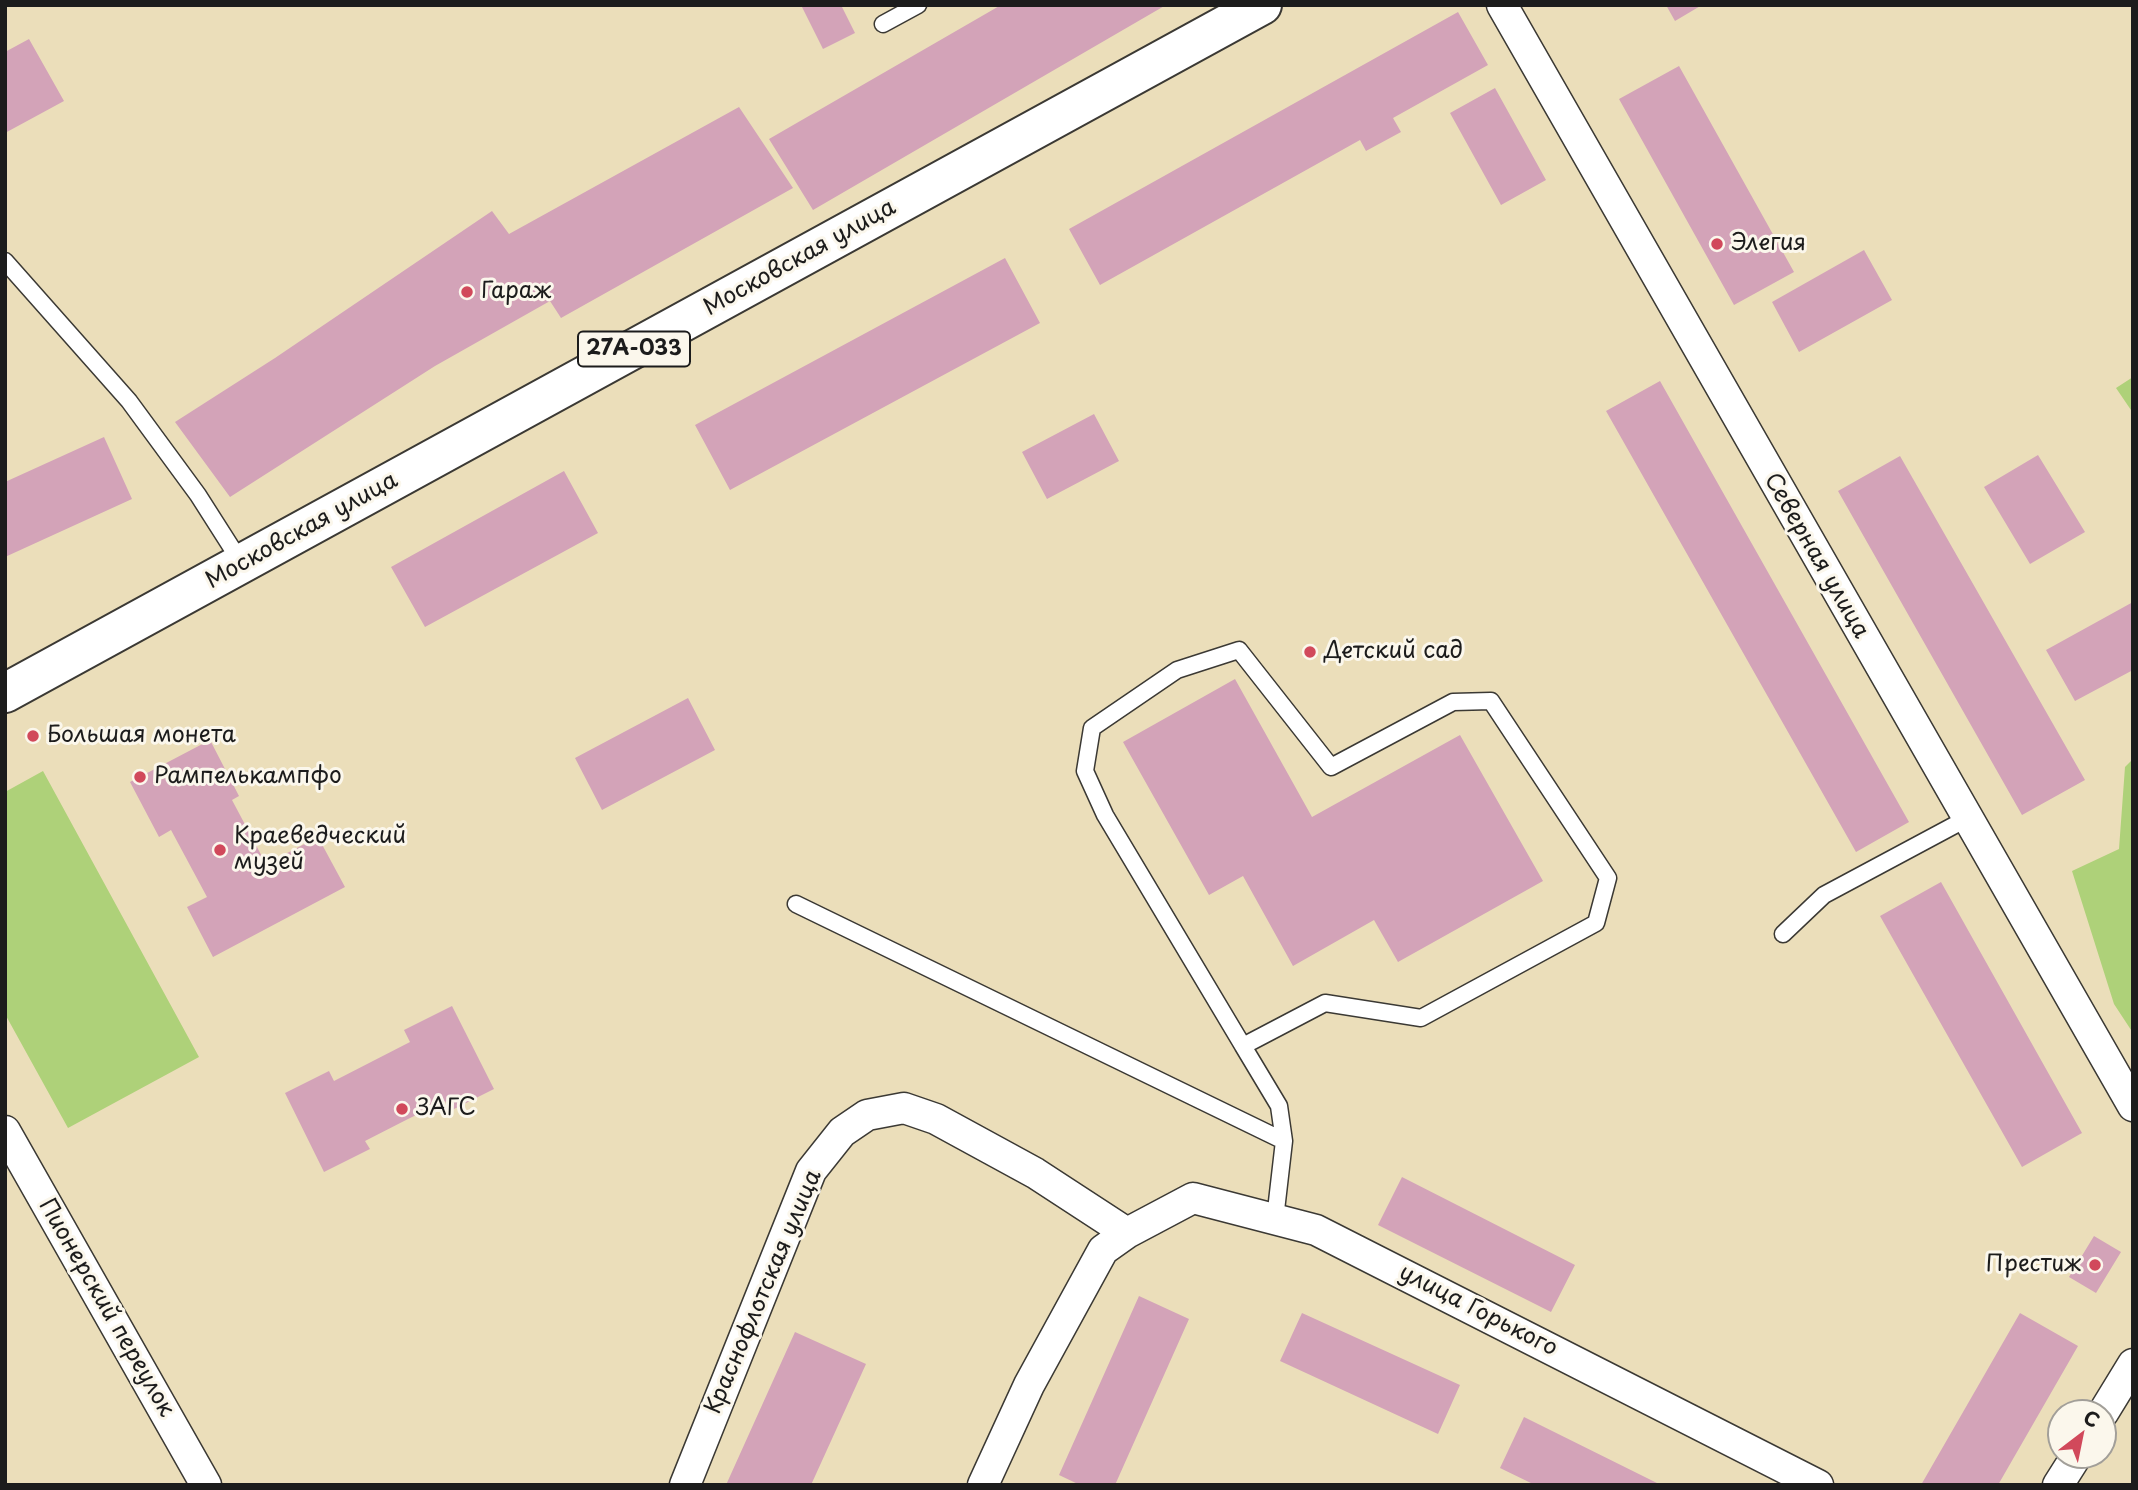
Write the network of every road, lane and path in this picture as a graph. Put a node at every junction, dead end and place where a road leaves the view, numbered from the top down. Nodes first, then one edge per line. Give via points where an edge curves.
1 (918, 5) edge
2 (1262, 5) edge
3 (1502, 5) edge
4 (883, 24) dead end
5 (5, 261) edge
6 (242, 564) junction
7 (5, 693) edge
8 (1966, 818) junction
9 (796, 904) dead end
10 (1783, 933) dead end
11 (1243, 1046) junction
12 (2133, 1106) edge
13 (5, 1131) edge
14 (1284, 1141) junction
15 (1275, 1219) junction
16 (1127, 1233) junction
17 (2133, 1364) edge
18 (2112, 1399) edge
19 (2069, 1469) edge
20 (206, 1485) edge
21 (685, 1485) edge
22 (983, 1485) edge
23 (1818, 1485) edge
24 (2059, 1485) edge

1 - 4 lane
2 - 6 main road, Московская улица / 27А-033
3 - 8 street, Северная улица
5 - 6 lane via 129,401
6 - 7 main road, Московская улица / 27А-033
8 - 10 lane via 1824,895
8 - 12 street, Северная улица
9 - 14 lane
11 - 11 lane via 1325,1003 1420,1018 1596,923 1608,878 1491,701 1453,702 1331,767 1239,650 1177,670 1092,728 1085,771 1105,815
11 - 14 lane via 1279,1106
13 - 20 street, Пионерский переулок
14 - 15 lane
15 - 16 street, улица Горького via 1193,1198
15 - 23 street, улица Горького via 1316,1230 1410,1275
16 - 21 street, Краснофлотская улица via 1035,1173 936,1119 904,1108 867,1115 842,1132 811,1171
16 - 22 street via 1103,1250 1029,1385
17 - 18 street
19 - 24 street

